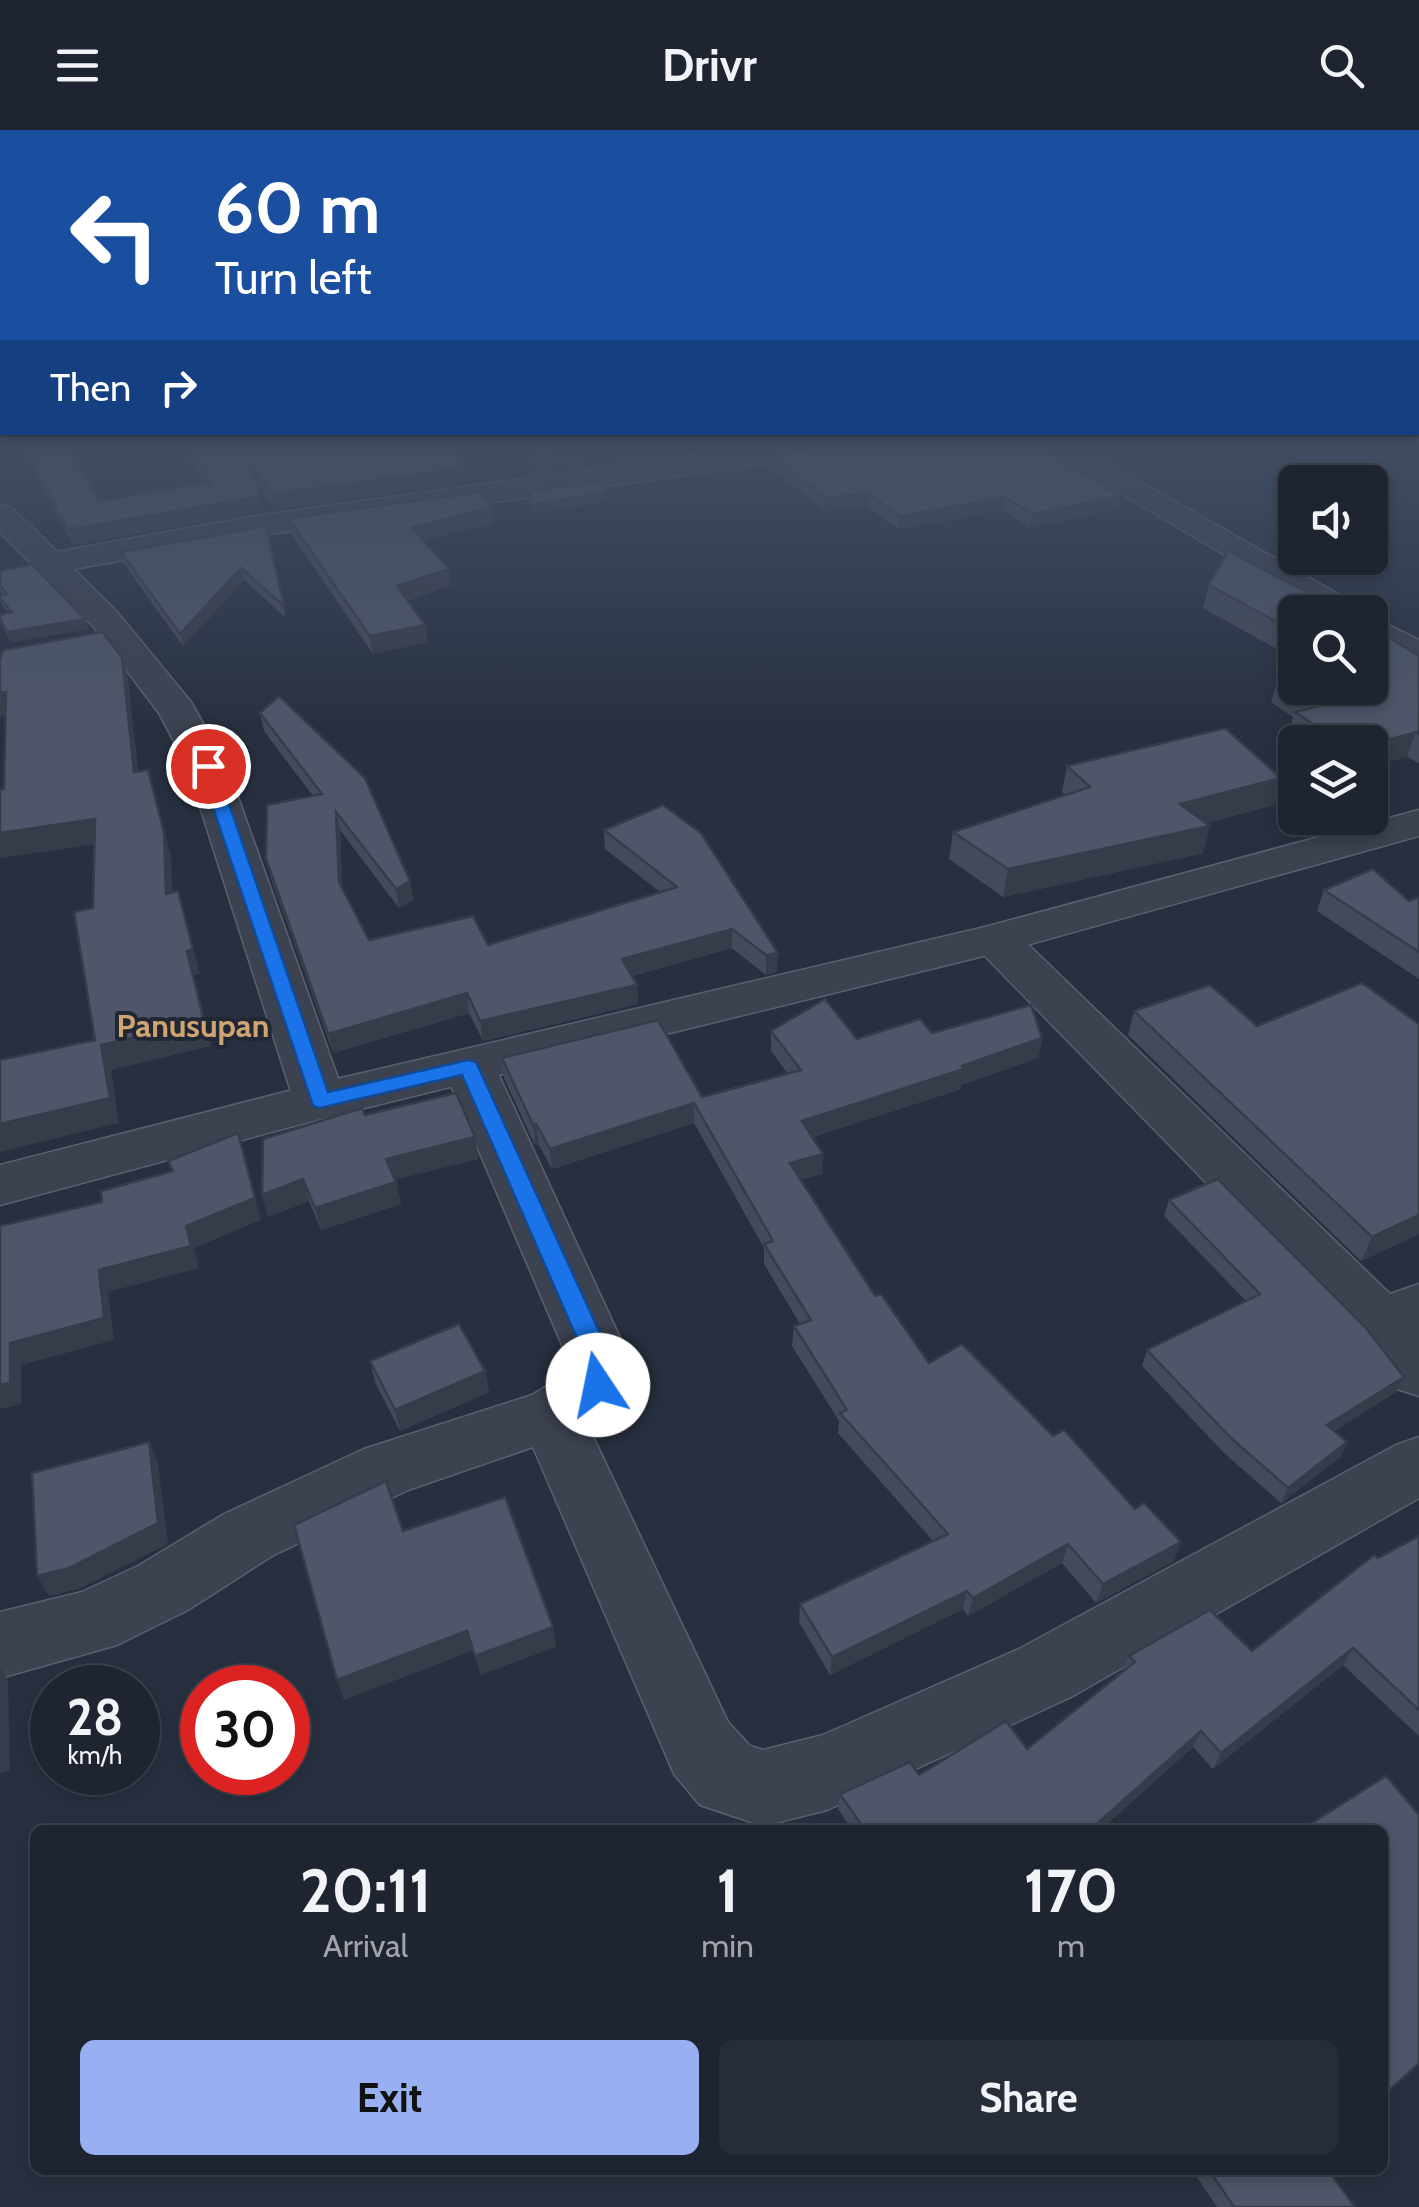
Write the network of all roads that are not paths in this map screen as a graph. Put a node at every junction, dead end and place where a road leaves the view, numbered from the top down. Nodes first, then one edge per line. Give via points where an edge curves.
1 (23, 536) edge
2 (202, 536) edge
3 (1212, 536) edge
4 (52, 563) junction
5 (1315, 595) edge
6 (1388, 637) edge
7 (1419, 655) edge
8 (1419, 823) edge
9 (995, 938) junction
10 (468, 1067) junction
11 (320, 1101) junction
12 (0, 1185) edge
13 (1401, 1316) edge
14 (1419, 1371) edge
15 (550, 1415) junction
16 (1419, 1465) edge
17 (0, 1645) edge

1 - 4 street
2 - 4 street
3 - 5 street
4 - 11 street via 103,640 164,689 208,766
6 - 7 street
8 - 9 street
9 - 10 street
9 - 13 street
10 - 11 street
10 - 15 street via 602,1366 589,1395
11 - 12 street
13 - 14 street
15 - 16 street via 701,1748 726,1778 763,1788 827,1772 1045,1673
15 - 17 street via 387,1469 248,1535 92,1622

